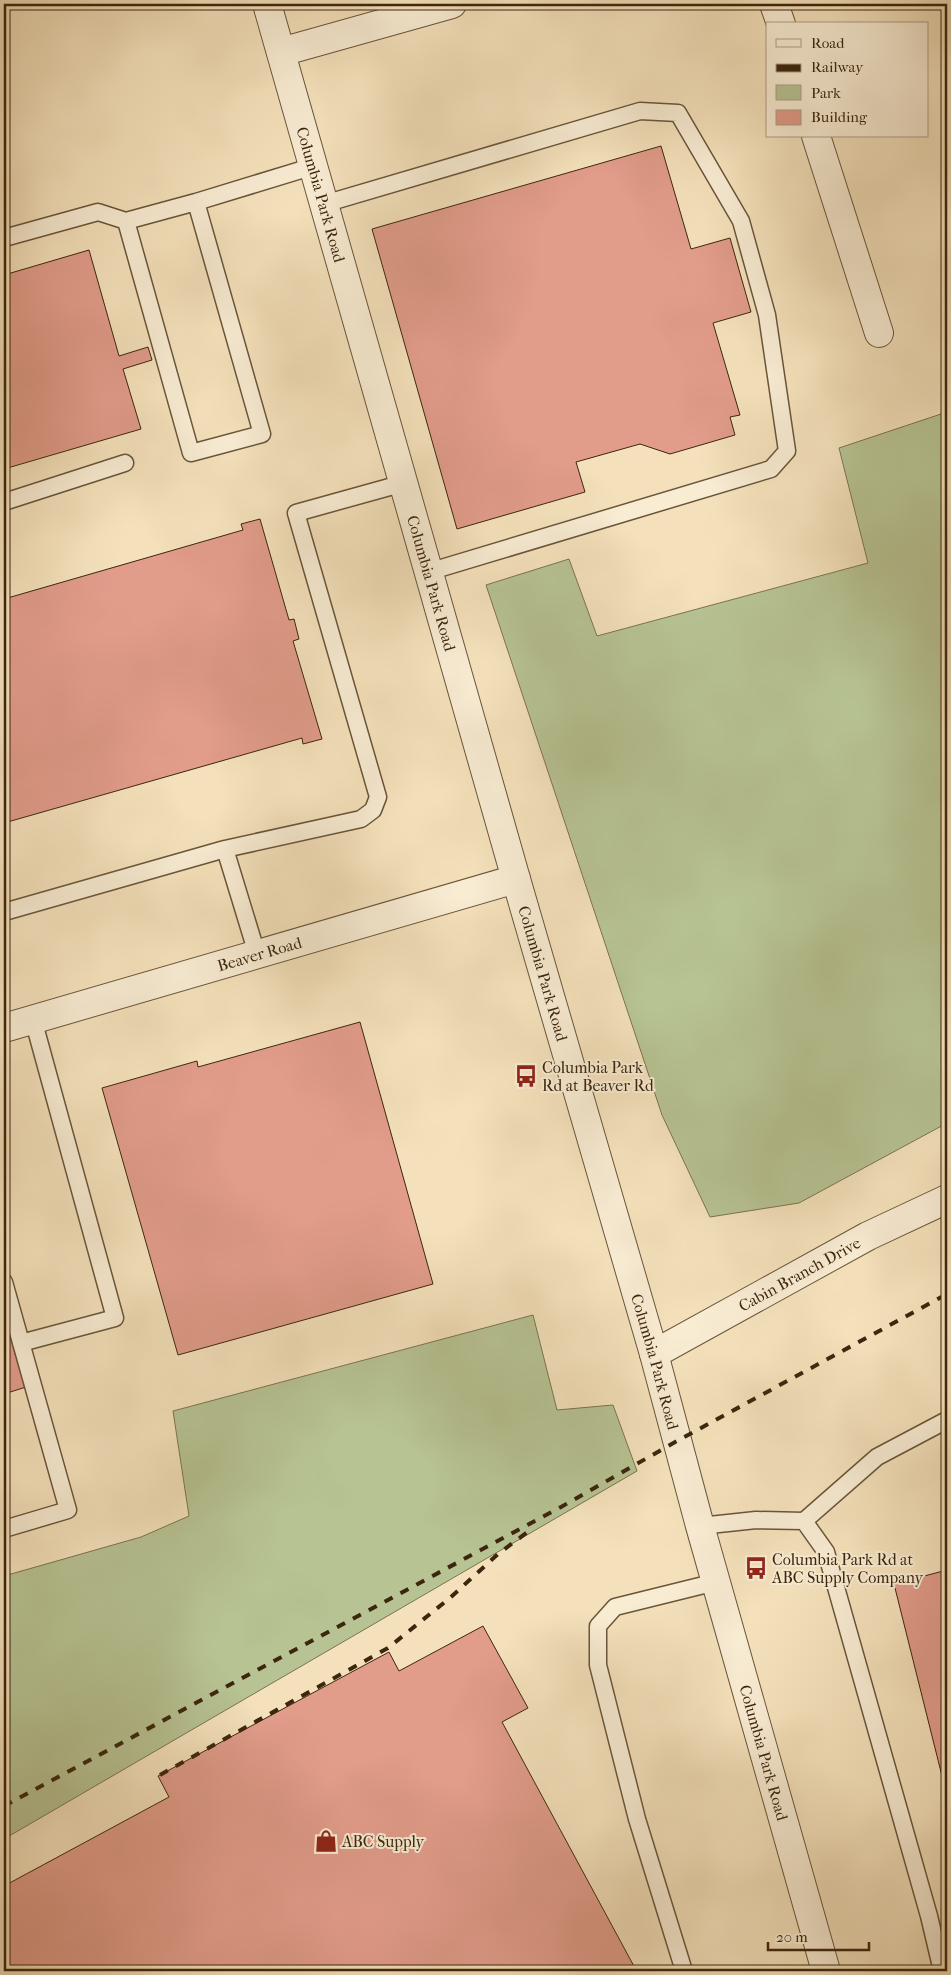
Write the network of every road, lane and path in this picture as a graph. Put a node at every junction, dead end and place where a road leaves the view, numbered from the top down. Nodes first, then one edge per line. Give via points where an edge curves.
1 (267, 4) edge
2 (452, 4) edge
3 (774, 4) edge
4 (780, 22) edge
5 (281, 52) junction
6 (817, 138) edge
7 (314, 166) junction
8 (196, 202) junction
9 (324, 204) junction
10 (126, 221) junction
11 (4, 238) edge
12 (879, 333) dead end
13 (125, 463) dead end
14 (404, 483) junction
15 (4, 502) edge
16 (428, 572) junction
17 (225, 849) junction
18 (516, 879) junction
19 (4, 912) edge
20 (257, 954) junction
21 (33, 1019) junction
22 (4, 1028) edge
23 (947, 1199) edge
24 (4, 1282) edge
25 (21, 1343) junction
26 (654, 1354) junction
27 (947, 1420) edge
28 (804, 1521) junction
29 (700, 1526) junction
30 (4, 1529) edge
31 (716, 1582) junction
32 (684, 1971) edge
33 (826, 1971) edge
34 (942, 1971) edge

1 - 5 street, Columbia Park Road
2 - 5 street
3 - 4 street
5 - 7 street, Columbia Park Road
6 - 12 street
7 - 8 lane
7 - 9 street, Columbia Park Road
8 - 10 lane
8 - 10 lane via 262,434 191,453
9 - 14 street, Columbia Park Road
9 - 16 lane via 640,111 678,113 741,221 767,315 787,451 771,469
10 - 11 lane via 98,212
13 - 15 lane
14 - 16 street, Columbia Park Road
14 - 17 lane via 296,512 378,798 373,810 361,819
16 - 18 street, Columbia Park Road
17 - 19 lane
17 - 20 lane
18 - 20 street, Beaver Road
18 - 26 street, Columbia Park Road
20 - 21 street, Beaver Road
21 - 22 street, Beaver Road
21 - 25 lane via 115,1318
23 - 26 street, Cabin Branch Drive via 868,1236
24 - 25 lane
25 - 30 lane via 68,1510
26 - 29 street, Columbia Park Road
27 - 28 lane via 877,1457
28 - 29 lane via 756,1520
28 - 34 lane via 826,1552
29 - 31 street, Columbia Park Road
31 - 32 lane via 615,1607 598,1626 600,1674 637,1819
31 - 33 street, Columbia Park Road

